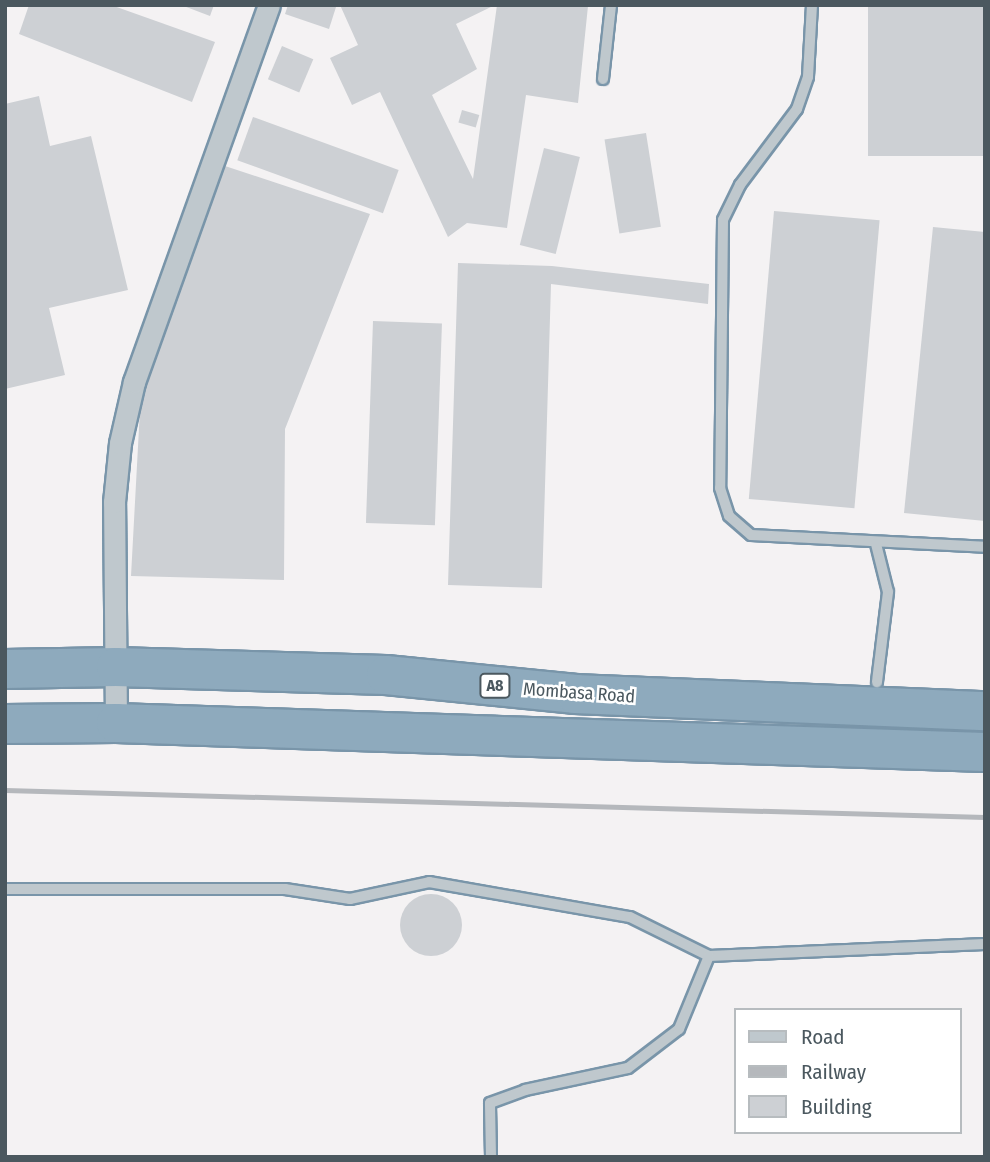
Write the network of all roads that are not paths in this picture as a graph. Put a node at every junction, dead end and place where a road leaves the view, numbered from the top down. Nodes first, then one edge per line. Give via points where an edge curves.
1 (269, 5) edge
2 (611, 5) edge
3 (812, 5) edge
4 (603, 79) dead end
5 (876, 544) junction
6 (985, 547) edge
7 (116, 667) junction
8 (5, 669) edge
9 (877, 682) junction
10 (985, 685) edge
11 (608, 696) junction
12 (985, 711) edge
13 (116, 723) junction
14 (5, 724) edge
15 (985, 752) edge
16 (5, 888) edge
17 (985, 944) edge
18 (709, 956) junction
19 (491, 1157) edge

1 - 7 street via 134,382 120,443 114,502
2 - 4 lane
3 - 5 lane via 808,77 797,109 740,185 723,220 720,488 729,516 751,535
5 - 6 lane
5 - 9 lane via 888,592
7 - 8 highway, Mombasa Road / A8
7 - 11 highway, Mombasa Road / A8 via 386,675
7 - 13 street
9 - 10 highway
9 - 11 highway via 747,678
11 - 12 highway, Mombasa Road / A8
13 - 14 highway
13 - 15 highway
16 - 18 lane via 285,889 350,899 429,882 630,917
17 - 18 lane
18 - 19 lane via 679,1029 628,1068 525,1090 490,1103

